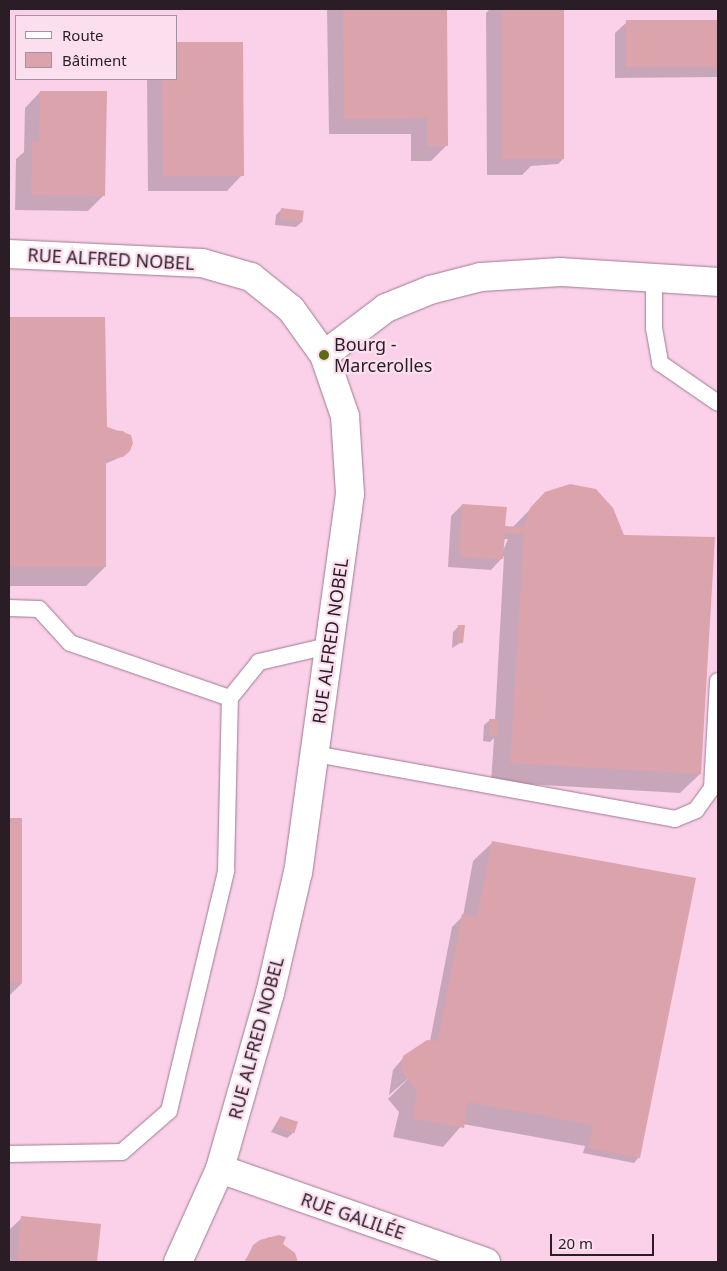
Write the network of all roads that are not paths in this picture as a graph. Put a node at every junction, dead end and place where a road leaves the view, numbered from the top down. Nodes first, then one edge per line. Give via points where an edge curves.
1 (9, 254) edge
2 (654, 280) junction
3 (718, 282) edge
4 (324, 355) junction
5 (718, 403) edge
6 (9, 608) edge
7 (328, 646) junction
8 (718, 681) edge
9 (230, 698) junction
10 (315, 754) junction
11 (9, 1154) edge
12 (220, 1169) junction
13 (178, 1262) edge
14 (486, 1262) edge

1 - 4 street, RUE ALFRED NOBEL via 202,263 251,277 291,309
2 - 3 street
2 - 4 street via 561,272 481,277 430,290 386,308
2 - 5 lane via 654,328 660,363
4 - 7 street, RUE ALFRED NOBEL via 345,416 350,494
6 - 9 lane via 39,609 70,643
7 - 9 lane via 260,662
7 - 10 street, RUE ALFRED NOBEL
8 - 10 lane via 712,788 696,810 676,819
9 - 11 lane via 226,871 169,1111 122,1152
10 - 12 street, RUE ALFRED NOBEL via 289,910 252,1060
12 - 13 street, RUE ALFRED NOBEL
12 - 14 street, RUE GALILÉE

